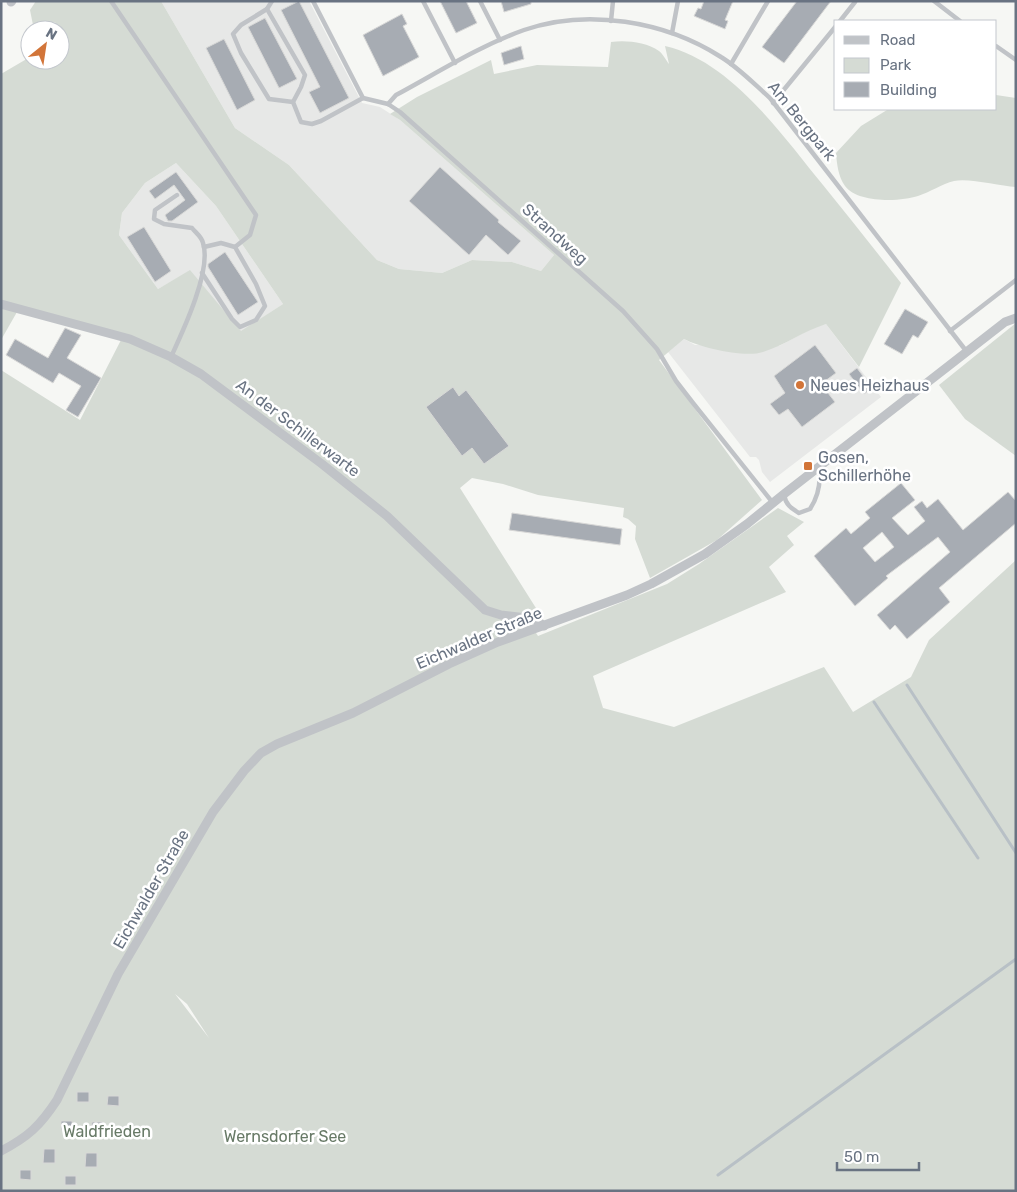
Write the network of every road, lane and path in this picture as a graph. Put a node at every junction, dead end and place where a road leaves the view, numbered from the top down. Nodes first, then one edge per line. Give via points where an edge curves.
1 (111, 1) edge
2 (272, 1) edge
3 (313, 1) edge
4 (423, 1) edge
5 (480, 1) edge
6 (612, 1) edge
7 (678, 1) edge
8 (768, 1) edge
9 (934, 1) edge
10 (855, 2) edge
11 (267, 9) junction
12 (841, 20) edge
13 (959, 20) edge
14 (611, 21) junction
15 (834, 28) edge
16 (672, 33) junction
17 (500, 40) junction
18 (997, 47) edge
19 (1016, 60) edge
20 (456, 63) junction
21 (731, 64) junction
22 (363, 98) junction
23 (293, 102) junction
24 (773, 103) junction
25 (388, 104) junction
26 (177, 195) dead end
27 (204, 247) junction
28 (235, 247) junction
29 (202, 273) junction
30 (1016, 280) edge
31 (1, 305) edge
32 (1016, 318) edge
33 (950, 331) junction
34 (967, 352) junction
35 (171, 357) junction
36 (819, 466) junction
37 (784, 494) junction
38 (773, 503) junction
39 (544, 626) junction
40 (1, 1152) edge

1 - 28 lane via 256,215 250,235
2 - 11 lane
3 - 22 lane
4 - 20 lane
5 - 17 lane
6 - 14 lane
7 - 16 lane
8 - 21 lane
9 - 13 lane
10 - 12 lane
11 - 23 lane via 305,75
11 - 23 lane via 233,34 269,99
14 - 16 lane, Am Bergpark
14 - 17 lane, Am Bergpark via 584,19 539,26
15 - 24 lane
16 - 21 lane, Am Bergpark via 708,49
17 - 20 lane, Am Bergpark
18 - 19 lane
20 - 25 lane, Am Bergpark via 396,95
21 - 24 lane, Am Bergpark
22 - 23 lane via 312,124 301,122
22 - 25 lane, Strandweg
24 - 33 lane, Am Bergpark
25 - 38 lane, Strandweg via 623,311 656,349 676,381
26 - 27 lane via 155,210 154,219 164,224 192,228
27 - 28 lane via 221,243
27 - 29 lane
28 - 29 lane via 265,306 256,320 240,328
29 - 35 lane via 194,307
30 - 33 lane
31 - 35 street, An der Schillerwarte via 130,339
32 - 34 street, Eichwalder Straße via 1005,322
33 - 34 lane, Am Bergpark
34 - 36 street, Eichwalder Straße
35 - 39 street, An der Schillerwarte via 227,392 387,516 485,610 535,619
36 - 37 street, Eichwalder Straße
36 - 37 lane via 818,491 810,510 800,513 790,508
37 - 38 street, Eichwalder Straße
38 - 39 street, Eichwalder Straße via 720,544 651,584
39 - 40 street, Eichwalder Straße via 498,642 353,713 261,753 213,812 118,974 57,1100 39,1124

